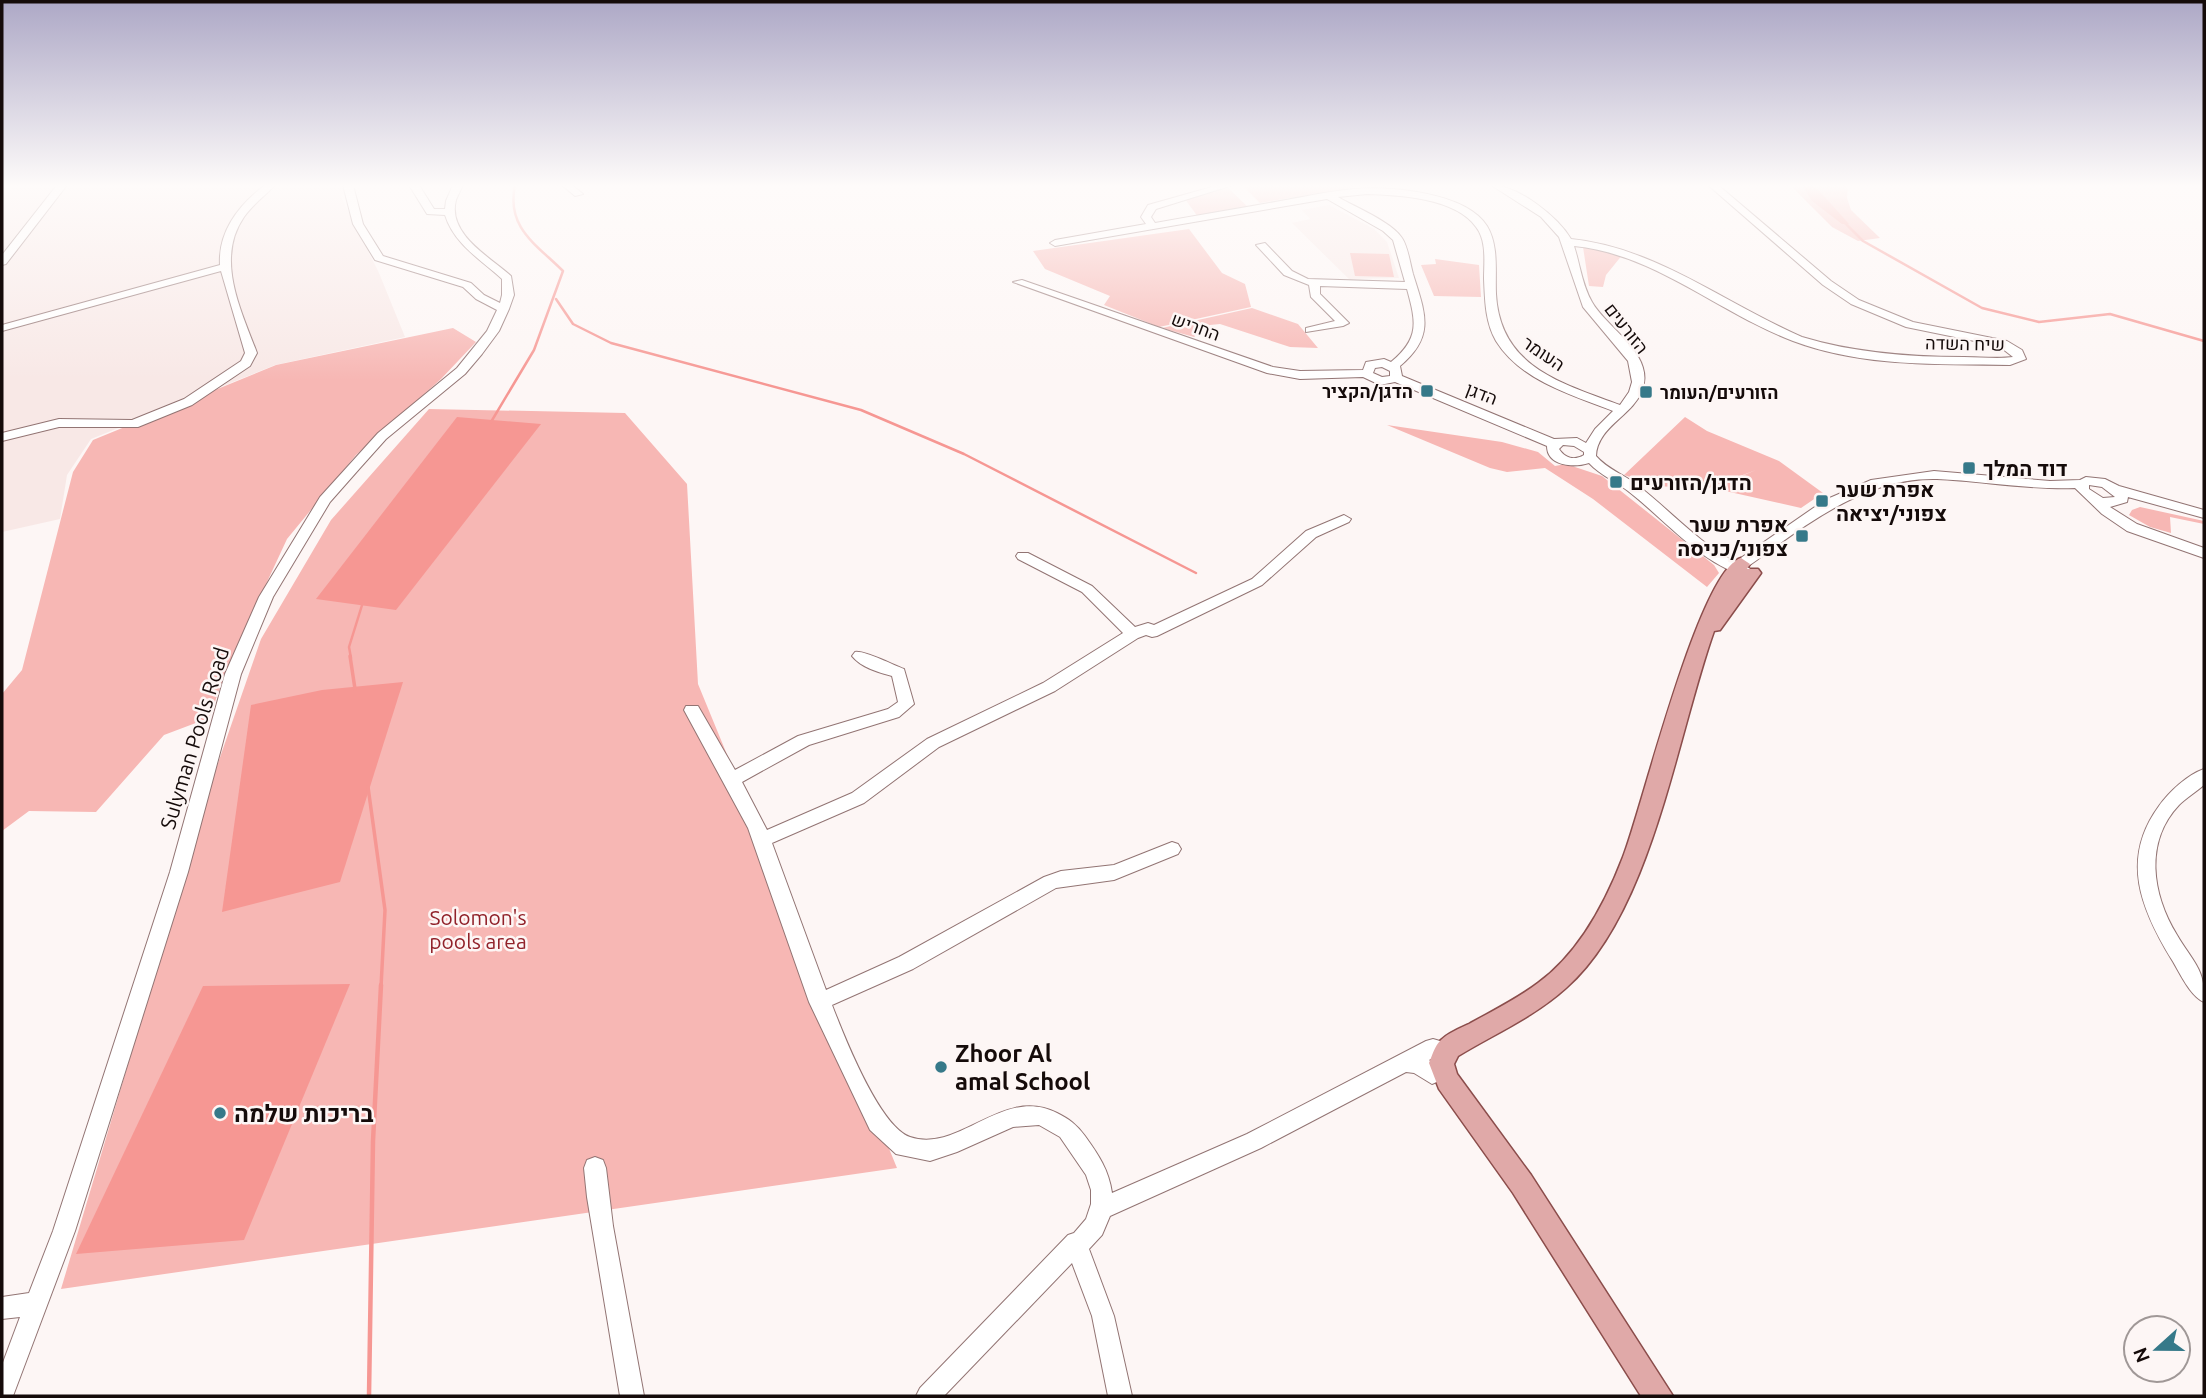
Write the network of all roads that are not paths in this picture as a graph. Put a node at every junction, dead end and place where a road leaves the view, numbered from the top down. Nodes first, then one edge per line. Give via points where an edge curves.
1 (226, 250) edge
2 (372, 250) edge
3 (475, 250) edge
4 (1266, 250) edge
5 (1403, 250) edge
6 (1488, 250) edge
7 (1570, 250) edge
8 (1619, 250) edge
9 (1789, 250) edge
10 (227, 265) junction
11 (1018, 282) dead end
12 (1314, 284) junction
13 (1412, 286) junction
14 (503, 309) junction
15 (2, 328) edge
16 (1310, 330) dead end
17 (1395, 372) junction
18 (1366, 373) junction
19 (1621, 410) junction
20 (1598, 433) junction
21 (2, 437) edge
22 (1569, 440) junction
23 (1554, 444) junction
24 (1590, 453) junction
25 (1574, 463) junction
26 (1606, 471) junction
27 (2082, 484) junction
28 (2050, 485) junction
29 (2093, 498) junction
30 (2118, 498) junction
31 (2204, 515) edge
32 (1344, 519) dead end
33 (2117, 519) junction
34 (2204, 553) edge
35 (1023, 556) dead end
36 (1743, 569) junction
37 (1133, 634) junction
38 (860, 656) dead end
39 (692, 710) dead end
40 (2204, 776) edge
41 (730, 780) junction
42 (762, 840) junction
43 (1172, 849) dead end
44 (1608, 916) junction
45 (2204, 993) edge
46 (819, 1002) junction
47 (1433, 1048) junction
48 (1406, 1062) junction
49 (1432, 1074) junction
50 (595, 1168) dead end
51 (1101, 1209) junction
52 (1076, 1243) junction
53 (1568, 1260) junction
54 (37, 1304) junction
55 (2, 1308) edge
56 (2, 1395) edge
57 (632, 1396) edge
58 (928, 1396) edge
59 (1119, 1396) edge
60 (1658, 1396) edge

1 - 10 street
2 - 14 street via 379,258 467,285
3 - 14 street, Sulyman Pools Road via 506,278 508,295
4 - 12 street via 1291,275
5 - 13 street
6 - 19 street, העומר via 1494,318 1503,343 1540,374
7 - 19 street, הזורעים via 1586,301 1638,372 1636,390
8 - 9 street, שיח השדה via 1767,326 1826,348 1890,359 2020,359 2018,352 2003,343 1910,325 1855,302
10 - 15 street
10 - 21 street via 234,304 251,353 246,363 188,402 134,425 60,423
11 - 18 street, החריש via 1271,370
12 - 13 street
12 - 16 street via 1315,295 1343,323
13 - 17 street via 1419,333
14 - 54 street, Sulyman Pools Road via 493,331 461,371 382,436 325,500 266,597 233,674 179,872
17 - 18 street, הדגן via 1380,381
17 - 18 street via 1374,364
17 - 23 street, הדגן
19 - 20 street, הזורעים
20 - 22 street
20 - 24 street
22 - 23 street
22 - 24 street
23 - 25 street via 1556,455
24 - 25 street via 1585,461
24 - 26 street
25 - 26 street
26 - 36 street via 1694,540
27 - 28 street
27 - 29 street via 2082,490
27 - 30 street via 2100,481
28 - 29 street
28 - 36 street via 1957,475 1895,479 1845,495 1785,534
29 - 30 street
29 - 33 street
30 - 31 street
30 - 33 street via 2113,512
32 - 37 street via 1311,534 1257,582 1152,632 1148,628
33 - 34 street
35 - 37 street via 1087,589
36 - 44 main road via 1701,642 1643,829
37 - 42 street via 1049,687 933,743 858,798
38 - 41 street via 899,673 906,704 893,713 804,740
39 - 41 street
40 - 45 street via 2160,819 2144,864 2147,891 2159,922
41 - 42 street
42 - 46 street
43 - 46 street via 1123,870 1051,882 906,963
44 - 47 main road via 1547,976
44 - 53 main road via 1555,984 1450,1048 1441,1063 1448,1081 1522,1184
46 - 51 street via 876,1122 893,1141 919,1150 946,1148 999,1122 1033,1112 1046,1115 1076,1137 1093,1166 1102,1186
47 - 48 street
47 - 49 main road via 1429,1060
48 - 49 street
48 - 51 street via 1254,1141
49 - 53 main road
50 - 57 street via 600,1224 625,1334
51 - 52 street via 1092,1229
52 - 58 street
52 - 59 street via 1103,1316
53 - 60 main road
54 - 55 street
54 - 56 street, Sulyman Pools Road

